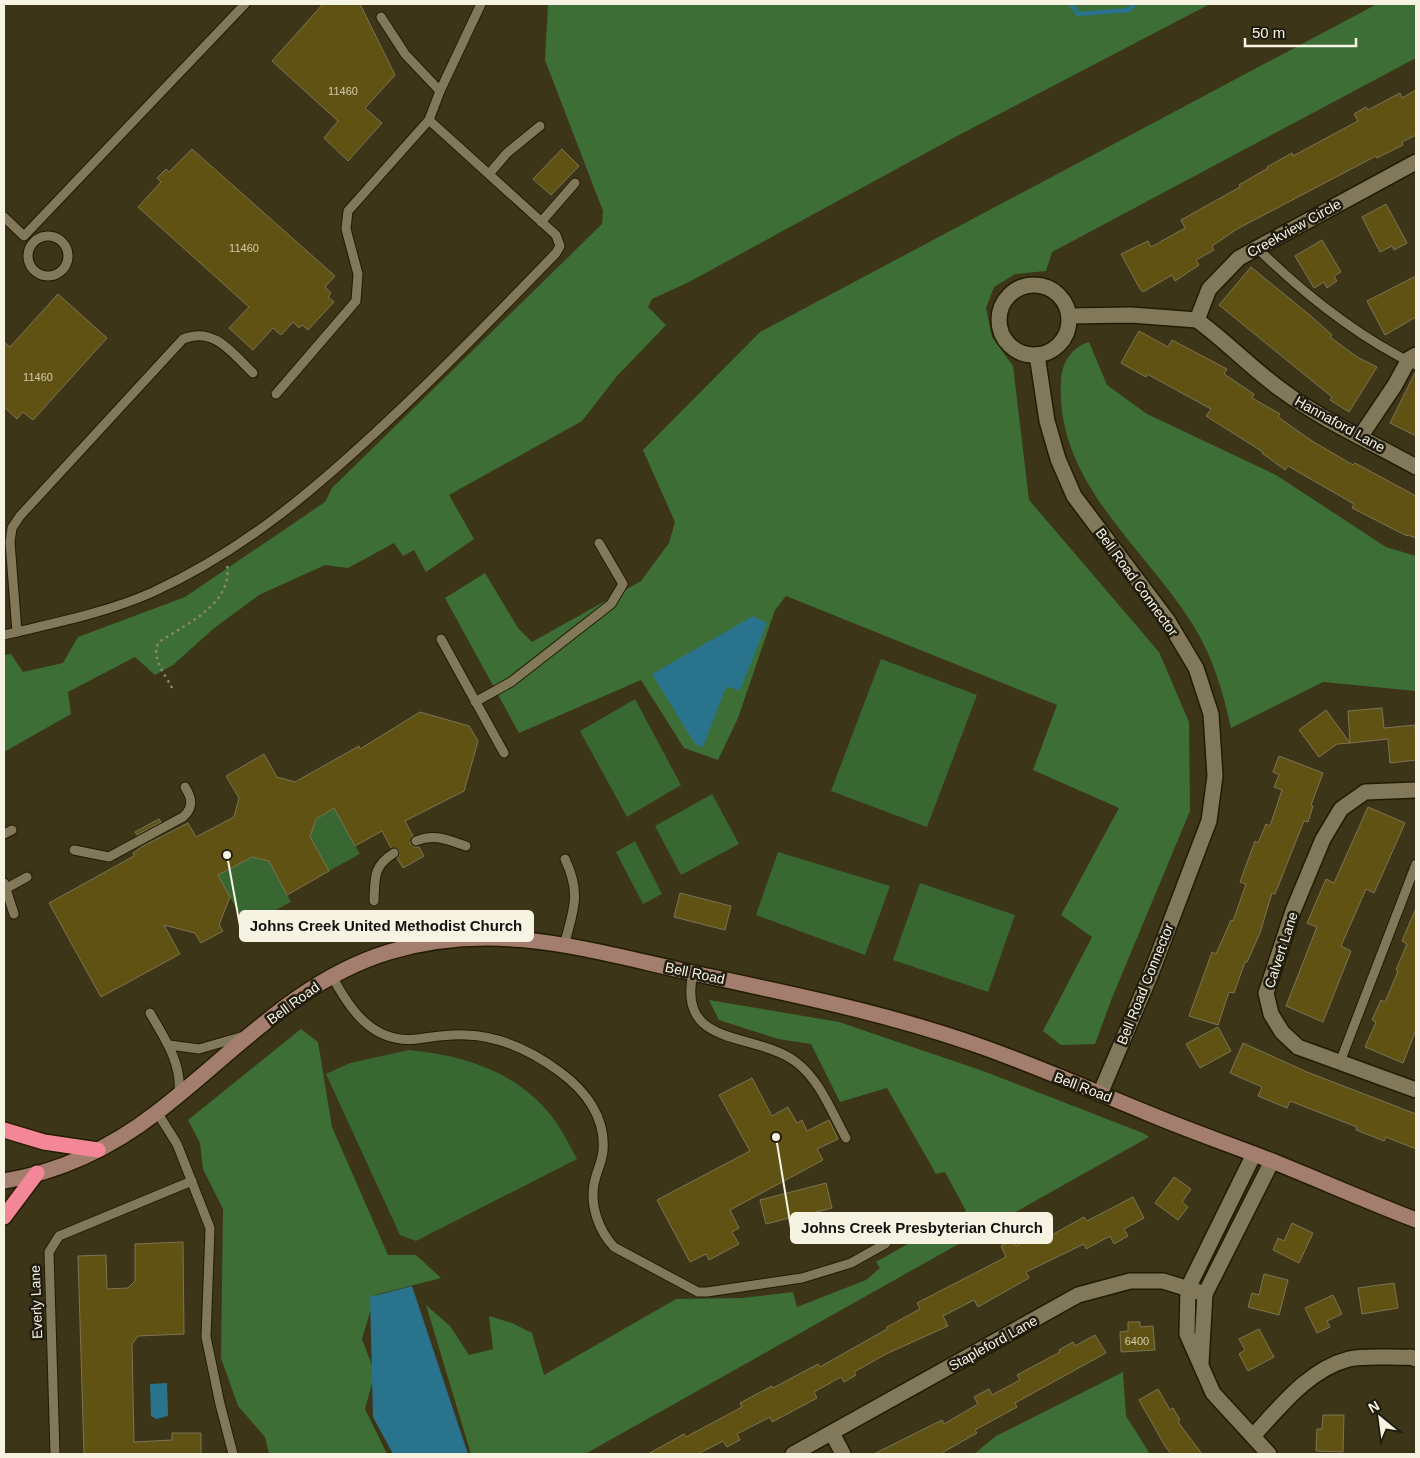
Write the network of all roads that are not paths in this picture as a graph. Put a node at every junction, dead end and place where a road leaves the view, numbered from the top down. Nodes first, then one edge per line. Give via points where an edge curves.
1 (481, 4) edge
2 (240, 5) edge
3 (381, 17) dead end
4 (440, 91) junction
5 (429, 120) junction
6 (540, 126) dead end
7 (1416, 162) edge
8 (489, 174) junction
9 (575, 183) dead end
10 (4, 218) edge
11 (541, 222) junction
12 (24, 236) junction
13 (32, 244) junction
14 (1256, 247) junction
15 (1069, 316) junction
16 (1197, 320) junction
17 (1038, 355) junction
18 (1413, 360) edge
19 (253, 373) dead end
20 (276, 394) dead end
21 (1360, 437) junction
22 (1416, 467) edge
23 (600, 543) dead end
24 (17, 632) junction
25 (4, 635) edge
26 (441, 639) dead end
27 (476, 702) junction
28 (504, 753) dead end
29 (186, 786) dead end
30 (1416, 790) edge
31 (416, 841) dead end
32 (466, 846) dead end
33 (74, 850) dead end
34 (394, 853) dead end
35 (565, 860) dead end
36 (1416, 864) edge
37 (27, 877) dead end
38 (5, 892) edge
39 (374, 901) dead end
40 (14, 914) dead end
41 (564, 946) junction
42 (693, 973) junction
43 (332, 976) junction
44 (150, 1013) dead end
45 (252, 1034) junction
46 (169, 1045) junction
47 (1340, 1062) junction
48 (1416, 1090) edge
49 (179, 1094) junction
50 (1100, 1094) junction
51 (157, 1112) junction
52 (4, 1130) edge
53 (846, 1138) dead end
54 (98, 1150) junction
55 (1254, 1154) junction
56 (1272, 1161) junction
57 (37, 1173) junction
58 (4, 1181) edge
59 (192, 1181) junction
60 (4, 1217) edge
61 (1416, 1220) edge
62 (893, 1221) dead end
63 (1221, 1221) junction
64 (1238, 1231) junction
65 (1188, 1288) junction
66 (1205, 1294) junction
67 (1416, 1359) edge
68 (1201, 1365) junction
69 (832, 1433) junction
70 (1253, 1436) junction
71 (54, 1454) edge
72 (233, 1454) edge
73 (793, 1454) edge
74 (844, 1454) edge
75 (1269, 1454) edge

1 - 4 lane
2 - 12 lane
3 - 4 lane via 405,54
4 - 5 lane
5 - 8 lane
5 - 20 lane via 348,211 346,229 358,274 356,301
6 - 8 lane via 507,153
7 - 14 street, Creekview Circle
8 - 11 lane
9 - 11 lane
10 - 12 lane
11 - 24 lane via 559,241 556,253 420,392 321,483 275,520 174,582 87,615
12 - 13 lane
13 - 13 lane via 28,256 38,273 50,275 62,269 68,258 61,240 48,236 36,239
14 - 16 street, Creekview Circle via 1239,258 1209,289
14 - 18 lane via 1345,324 1378,346
15 - 16 street via 1131,315
15 - 17 street via 1063,341 1050,352
15 - 17 street via 1062,298 1046,286 1026,285 1009,295 999,312 1000,332 1017,351
16 - 21 street, Hannaford Lane via 1281,390
17 - 50 street, Bell Road Connector via 1047,421 1058,459 1074,496 1168,621 1196,668 1211,714 1215,776 1209,821 1150,976
18 - 21 street
19 - 24 lane via 213,337 199,334 183,339 20,516 12,528 10,542
21 - 22 street, Hannaford Lane
23 - 27 lane via 623,584 610,604 511,682
24 - 25 lane
26 - 27 lane
27 - 28 lane
29 - 33 lane via 192,800 183,817 109,857
30 - 47 street, Calvert Lane via 1365,792 1340,808 1323,839 1293,912 1266,993 1271,1014 1282,1032 1298,1046
31 - 32 lane via 427,836
34 - 39 lane via 376,871
35 - 41 lane via 576,884
36 - 47 lane
37 - 38 lane
38 - 40 lane
41 - 42 street, Bell Road
41 - 43 street, Bell Road via 509,937 450,940 387,953
42 - 50 street, Bell Road via 855,1008 973,1044
42 - 53 lane via 690,997 700,1020 715,1032 783,1055 800,1065 813,1079
43 - 45 street, Bell Road via 284,1007
43 - 62 lane via 346,1003 359,1018 380,1033 407,1039 461,1034 490,1038 524,1050 563,1074 590,1102 602,1126 603,1154 593,1194 604,1235 614,1247 698,1292 791,1280 851,1263 890,1238
44 - 46 lane
45 - 46 lane via 199,1050
45 - 49 street, Bell Road
46 - 49 lane via 181,1080
47 - 48 street, Calvert Lane
49 - 51 street, Bell Road
50 - 55 street, Bell Road
51 - 54 street, Bell Road
51 - 59 lane
52 - 54 highway via 44,1142
54 - 57 street, Bell Road
55 - 56 street, Bell Road
55 - 63 street
56 - 61 street, Bell Road
56 - 64 street
57 - 58 street, Bell Road
57 - 60 highway
59 - 71 lane, Everly Lane via 59,1236 49,1252
59 - 72 lane via 210,1228 206,1337
63 - 64 street
63 - 65 street
64 - 66 street
65 - 66 street, Stapleford Lane
65 - 68 street via 1187,1334
65 - 69 street, Stapleford Lane via 1164,1282 1130,1281 1078,1295
66 - 68 street
67 - 70 street via 1349,1359 1317,1373 1290,1396
68 - 70 street via 1213,1392
69 - 73 street, Stapleford Lane
69 - 74 street
70 - 75 street

